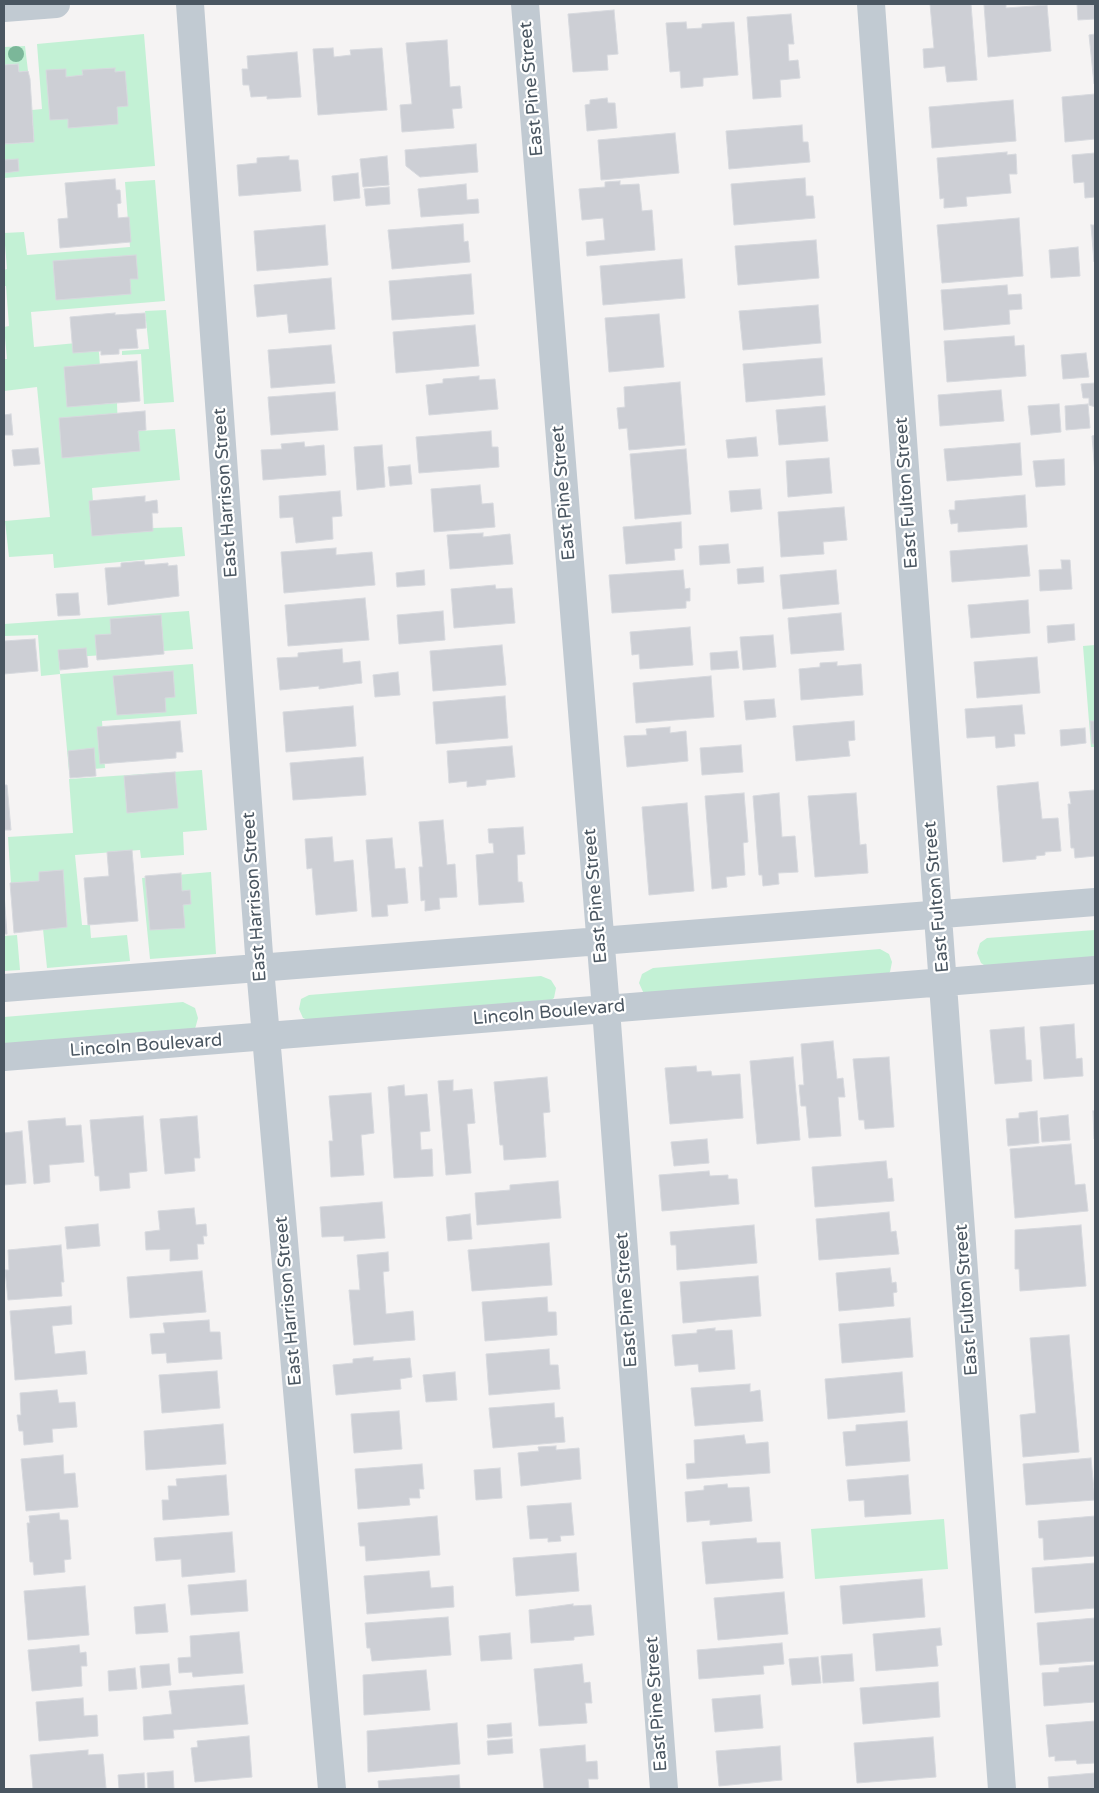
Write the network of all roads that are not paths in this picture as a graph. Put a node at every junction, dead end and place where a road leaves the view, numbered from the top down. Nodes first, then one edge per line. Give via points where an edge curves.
1 (56, 4) edge
2 (190, 4) edge
3 (525, 4) edge
4 (872, 4) edge
5 (4, 8) edge
6 (1095, 902) edge
7 (937, 915) junction
8 (600, 942) junction
9 (260, 968) junction
10 (1095, 970) edge
11 (944, 981) junction
12 (4, 988) edge
13 (606, 1009) junction
14 (266, 1036) junction
15 (4, 1057) edge
16 (332, 1789) edge
17 (664, 1789) edge
18 (1002, 1789) edge

1 - 5 street
2 - 9 street, East Harrison Street
3 - 8 street, East Pine Street
4 - 7 street, East Fulton Street
6 - 7 street
7 - 8 street
7 - 11 street, East Fulton Street
8 - 9 street
8 - 13 street, East Pine Street
9 - 12 street
9 - 14 street, East Harrison Street
10 - 11 street, Lincoln Boulevard
11 - 13 street, Lincoln Boulevard
11 - 18 street, East Fulton Street
13 - 14 street, Lincoln Boulevard
13 - 17 street, East Pine Street
14 - 15 street, Lincoln Boulevard
14 - 16 street, East Harrison Street

